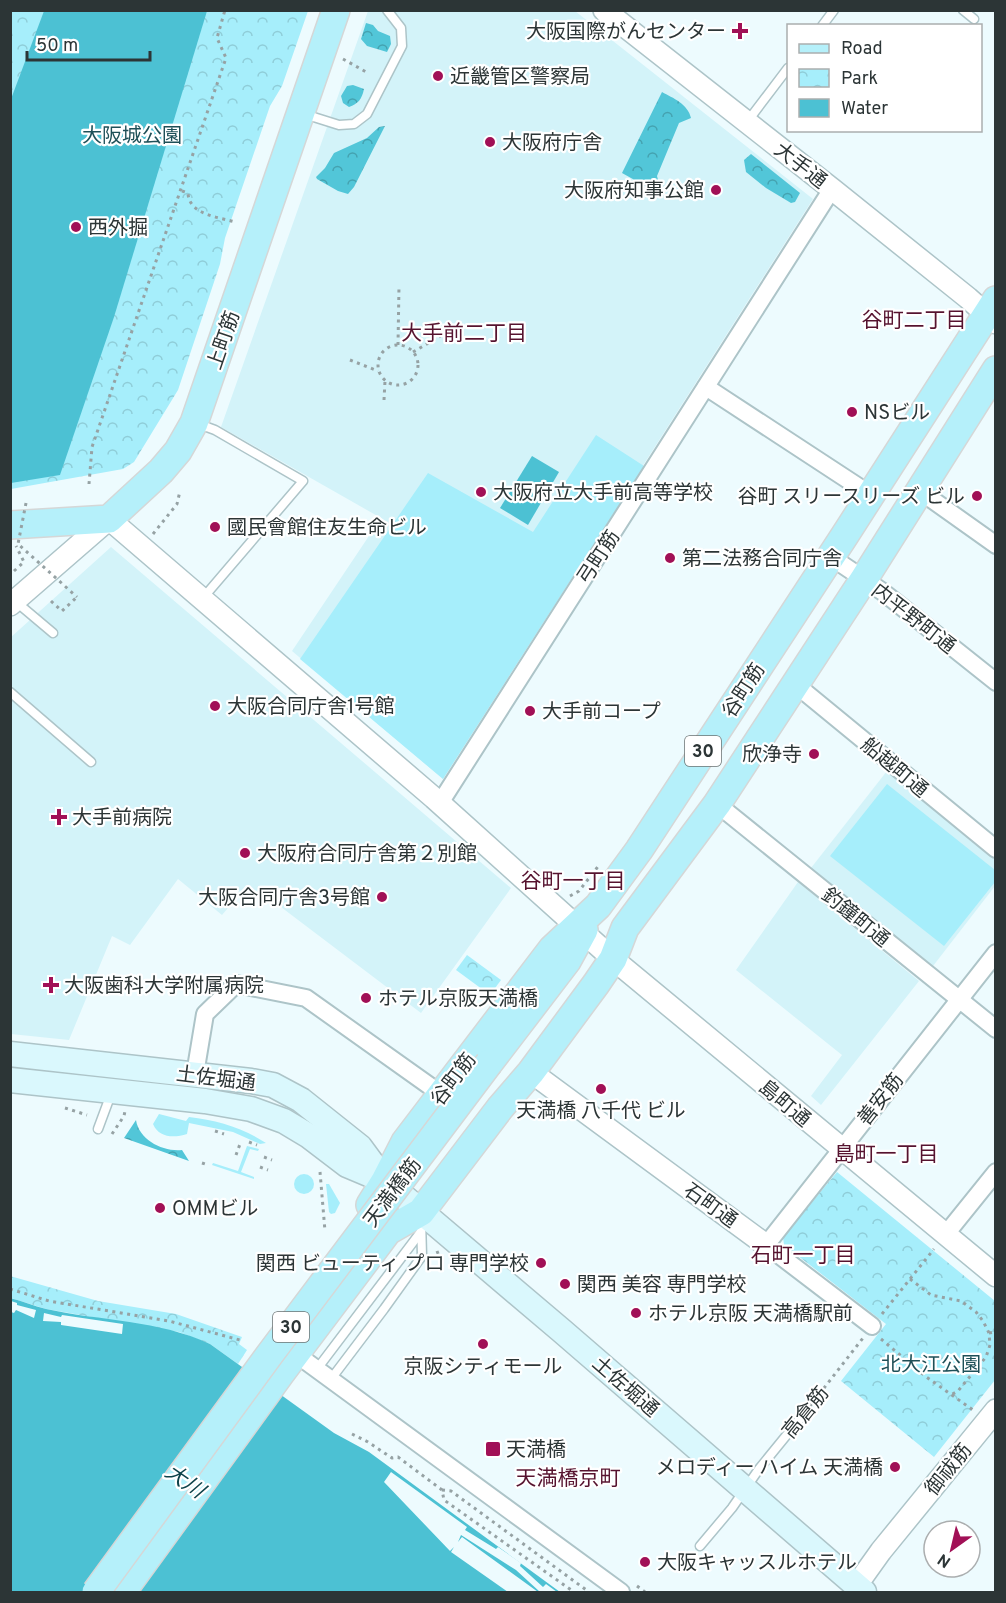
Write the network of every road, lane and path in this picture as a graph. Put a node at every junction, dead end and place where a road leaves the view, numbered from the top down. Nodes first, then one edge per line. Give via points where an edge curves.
1 (225, 10) edge
2 (336, 10) edge
3 (387, 10) edge
4 (604, 10) edge
5 (834, 10) edge
6 (963, 10) edge
7 (974, 20) dead end
8 (824, 24) edge
9 (343, 59) dead end
10 (787, 71) edge
11 (368, 73) dead end
12 (301, 113) junction
13 (747, 122) junction
14 (832, 189) junction
15 (182, 190) junction
16 (236, 222) dead end
17 (399, 286) dead end
18 (992, 312) edge
19 (461, 324) dead end
20 (398, 345) junction
21 (412, 352) junction
22 (350, 360) dead end
23 (996, 370) edge
24 (378, 371) junction
25 (385, 381) junction
26 (706, 387) junction
27 (384, 400) dead end
28 (194, 423) junction
29 (89, 484) dead end
30 (180, 491) dead end
31 (920, 491) junction
32 (871, 495) junction
33 (109, 519) junction
34 (17, 525) edge
35 (150, 538) dead end
36 (996, 545) edge
37 (831, 557) junction
38 (14, 571) dead end
39 (864, 579) junction
40 (203, 599) junction
41 (51, 601) dead end
42 (13, 603) edge
43 (53, 633) dead end
44 (996, 682) edge
45 (795, 684) junction
46 (10, 692) edge
47 (91, 762) dead end
48 (440, 803) junction
49 (717, 804) junction
50 (996, 849) edge
51 (625, 928) joint
52 (594, 942) junction
53 (996, 953) edge
54 (958, 1000) junction
55 (996, 1029) edge
56 (10, 1054) edge
57 (496, 1068) junction
58 (531, 1072) junction
59 (195, 1074) junction
60 (10, 1080) edge
61 (441, 1094) junction
62 (119, 1098) junction
63 (64, 1107) dead end
64 (87, 1115) dead end
65 (98, 1130) dead end
66 (215, 1131) dead end
67 (112, 1134) dead end
68 (224, 1134) dead end
69 (249, 1142) dead end
70 (240, 1144) dead end
71 (257, 1145) dead end
72 (840, 1149) junction
73 (236, 1155) dead end
74 (264, 1157) dead end
75 (272, 1160) dead end
76 (202, 1163) dead end
77 (208, 1165) dead end
78 (260, 1167) dead end
79 (268, 1170) dead end
80 (320, 1172) dead end
81 (996, 1172) edge
82 (385, 1181) junction
83 (421, 1222) junction
84 (326, 1231) dead end
85 (941, 1240) junction
86 (766, 1245) junction
87 (996, 1276) edge
88 (910, 1279) junction
89 (10, 1289) edge
90 (869, 1330) junction
91 (996, 1332) edge
92 (989, 1334) junction
93 (240, 1340) dead end
94 (279, 1362) junction
95 (324, 1374) junction
96 (951, 1395) junction
97 (803, 1415) joint
98 (987, 1418) edge
99 (352, 1434) dead end
100 (745, 1489) junction
101 (442, 1490) junction
102 (700, 1546) dead end
103 (513, 1550) junction
104 (510, 1555) dead end
105 (553, 1567) junction
106 (549, 1573) junction
107 (858, 1590) edge
108 (94, 1593) edge
109 (120, 1593) edge
110 (574, 1593) edge
111 (589, 1593) edge
112 (621, 1593) edge

1 - 15 path via 217,38 226,58
2 - 12 main road, 上町筋
3 - 12 lane via 401,28 402,46 367,114 354,124 339,124
4 - 13 street, 大手通
5 - 8 lane
6 - 7 lane
9 - 11 path
10 - 13 lane
12 - 28 main road, 上町筋
13 - 14 street, 大手通
14 - 18 street, 大手通 via 968,298
14 - 26 street, 弓町筋
15 - 16 path via 189,193 195,209
15 - 29 path via 92,447
17 - 20 path
18 - 32 main road, 谷町筋 / 30
19 - 21 path
20 - 21 path
20 - 24 path via 382,352
21 - 25 path via 418,365 413,378 399,385
22 - 24 path
23 - 31 main road, 谷町筋 / 30
24 - 25 path
25 - 27 path
26 - 32 street
26 - 48 street, 弓町筋
28 - 33 main road, 上町筋 via 161,471
28 - 40 lane via 215,430 303,481
30 - 35 path via 177,504
31 - 36 street
31 - 39 main road, 谷町筋 / 30
32 - 37 main road, 谷町筋 / 30
33 - 34 main road
33 - 40 street, 島町通
33 - 42 street, 上町筋
34 - 38 path via 24,562
34 - 41 path, bridge via 18,544 77,597 62,611
37 - 39 street, 内平野町通
37 - 52 main road, 谷町筋 / 30 via 639,850 598,906
39 - 44 street, 内平野町通
39 - 45 main road, 谷町筋 / 30
40 - 48 street, 島町通
42 - 43 lane
45 - 49 main road, 谷町筋 / 30
45 - 50 street, 船越町通
46 - 47 lane
48 - 52 street, 島町通
49 - 51 main road, 谷町筋 / 30
49 - 54 street, 釣鐘町通
51 - 52 main road, 天満橋筋 / 30
52 - 57 main road, 天満橋筋 / 30 via 581,972
52 - 58 main road, 谷町筋 / 30
52 - 61 main road, 谷町筋 / 30 via 552,949
52 - 72 street, 島町通
53 - 54 street, 善安筋
54 - 55 street, 釣鐘町通
54 - 72 street, 善安筋
56 - 59 main road, 土佐堀通
57 - 108 main road, 天満橋筋 / 30, bridge via 270,1354
57 - 109 main road, 天満橋筋 / 30
58 - 83 main road, 谷町筋 / 30 via 500,1108
58 - 86 street, 石町通
59 - 61 street via 206,1014 236,984 306,998
59 - 82 main road, 土佐堀通 via 273,1085 292,1095 360,1147
60 - 62 main road, 土佐堀通
61 - 82 main road, 谷町筋 / 30 via 405,1142
62 - 65 lane
62 - 67 path via 124,1116
62 - 82 main road, 土佐堀通 via 205,1101 251,1108 284,1121 347,1165
63 - 64 path
66 - 68 path
69 - 71 path
70 - 73 path
72 - 85 street, 島町通
72 - 86 street, 善安筋
74 - 75 path
76 - 77 path
78 - 79 path
80 - 84 path
81 - 85 street
82 - 83 main road, 土佐堀通
82 - 94 main road, 天満橋筋 / 30 via 280,1327 271,1346
83 - 94 main road, 天満橋筋 / 30 via 388,1231
83 - 95 lane
83 - 95 lane via 422,1256
83 - 100 main road, 土佐堀通
85 - 87 street, 島町通
85 - 88 path, 高倉筋
86 - 90 street, 石町通
88 - 90 path, 高倉筋
88 - 92 path via 931,1295 961,1301 976,1312
89 - 93 path via 49,1301 169,1321
90 - 96 path
90 - 97 path, 高倉筋
91 - 92 path
92 - 96 path via 986,1357
94 - 95 street
94 - 108 main road, 天満橋筋 / 30, bridge
94 - 109 main road, 天満橋筋 / 30
95 - 112 street
96 - 98 path
97 - 100 lane, 高倉筋
98 - 107 street, 御祓筋 via 881,1551
99 - 101 path via 392,1458 398,1457
100 - 102 lane, 高倉筋
100 - 107 main road, 土佐堀通
101 - 103 path via 444,1500
101 - 105 path via 451,1491
103 - 104 path
103 - 106 path
105 - 106 path
105 - 111 path
106 - 110 path

